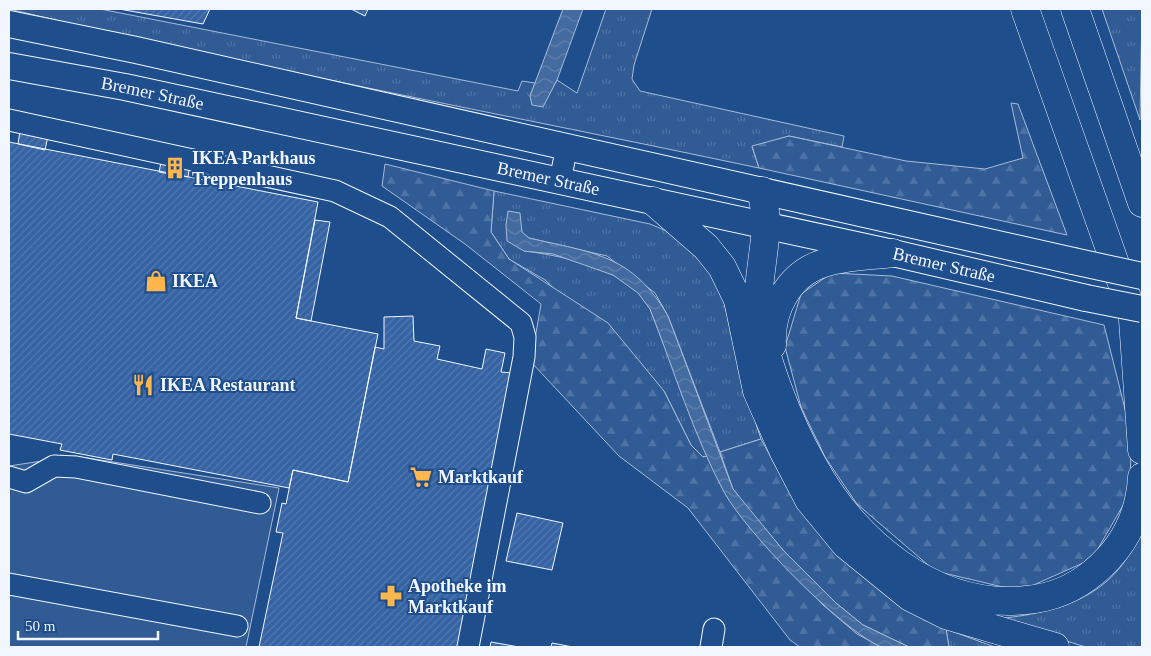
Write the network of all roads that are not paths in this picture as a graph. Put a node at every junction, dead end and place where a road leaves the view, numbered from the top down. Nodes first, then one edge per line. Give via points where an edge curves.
1 (1025, 9) edge
2 (1075, 9) edge
3 (9, 24) edge
4 (9, 66) edge
5 (9, 120) edge
6 (567, 146) junction
7 (560, 181) junction
8 (762, 190) junction
9 (653, 201) junction
10 (1142, 203) edge
11 (758, 224) junction
12 (893, 253) junction
13 (1142, 276) edge
14 (738, 300) junction
15 (1137, 312) edge
16 (1142, 340) edge
17 (775, 376) junction
18 (1142, 450) edge
19 (9, 477) edge
20 (1142, 477) edge
21 (260, 503) dead end
22 (9, 584) edge
23 (237, 626) dead end
24 (468, 647) edge
25 (1055, 647) edge

1 - 15 highway
2 - 10 highway
3 - 6 main road, Bremer Straße
4 - 7 main road, Bremer Straße via 125,87
5 - 24 lane via 335,191 390,216 521,323 524,357
6 - 7 lane
6 - 8 main road, Bremer Straße
7 - 9 main road, Bremer Straße
8 - 11 highway
8 - 13 main road, Bremer Straße, bridge
9 - 11 main road, Bremer Straße
9 - 14 highway via 706,247 722,267
11 - 12 main road, Bremer Straße
11 - 14 highway
11 - 17 highway via 759,313
12 - 15 main road, Bremer Straße, bridge
12 - 17 highway via 823,263 788,288 781,298 771,340
14 - 25 highway via 758,391 784,452 809,500 846,545 910,596 946,615
15 - 16 highway
15 - 18 highway
17 - 20 highway via 802,445 849,519 914,573 938,586 975,599 994,603 1035,599 1057,594 1088,578 1118,547 1128,530 1138,508
19 - 21 lane via 26,482 54,466 76,467
22 - 23 lane

